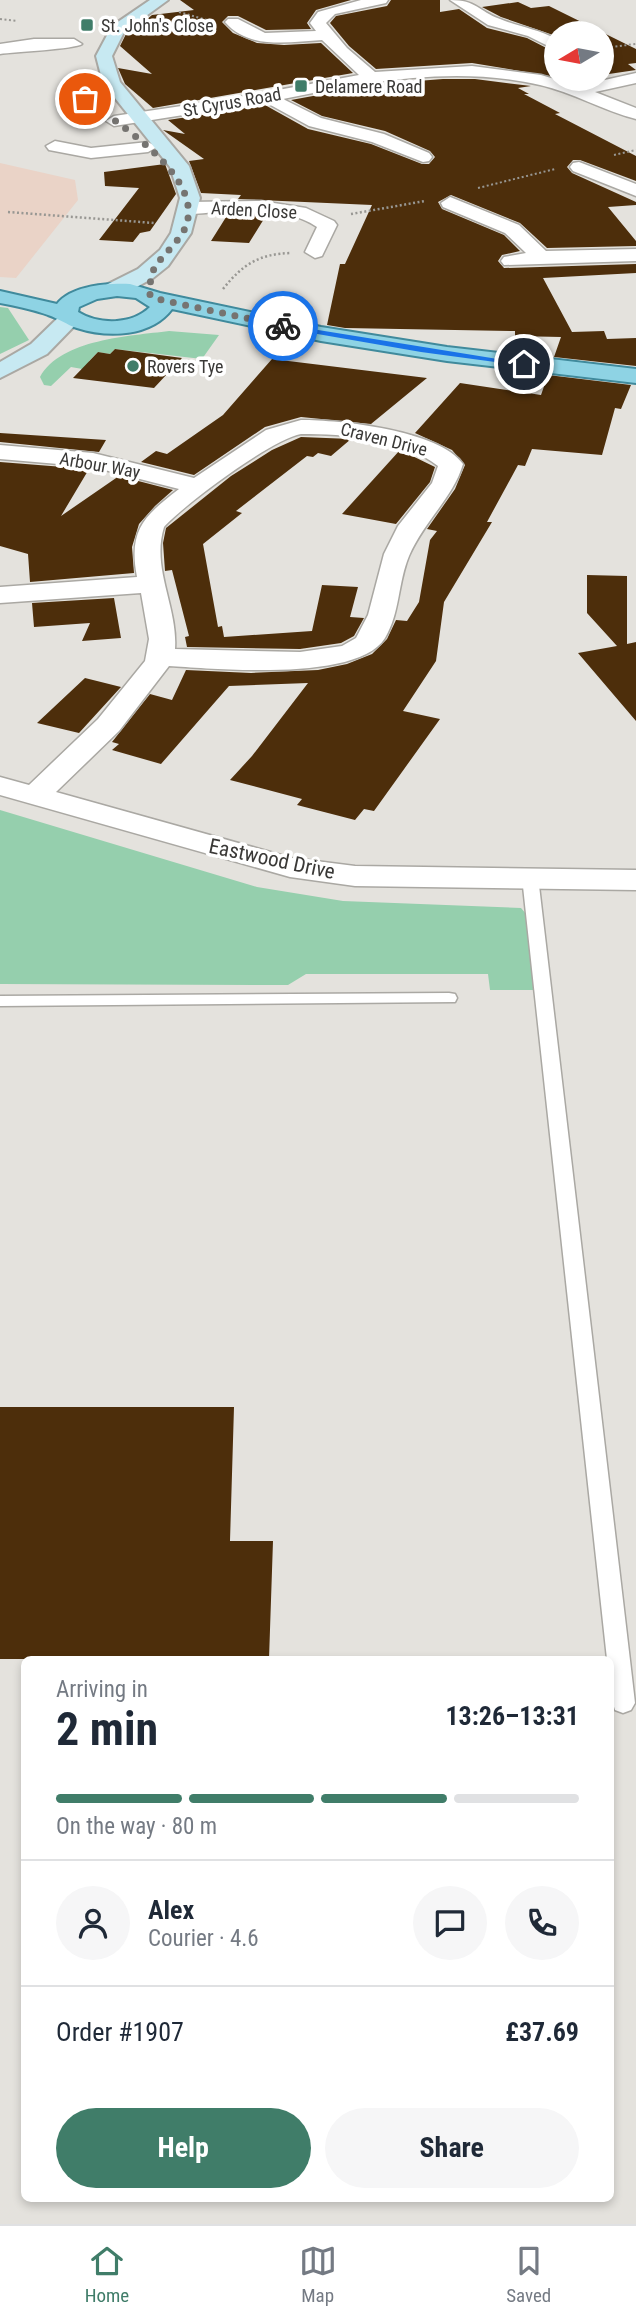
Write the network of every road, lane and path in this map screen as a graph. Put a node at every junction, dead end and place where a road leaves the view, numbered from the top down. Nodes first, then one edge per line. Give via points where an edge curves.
1 (160, 0) edge
2 (381, 0) edge
3 (457, 0) edge
4 (140, 7) junction
5 (233, 22) joint
6 (325, 35) junction
7 (544, 38) edge
8 (74, 44) junction
9 (636, 44) edge
10 (614, 47) edge
11 (0, 49) edge
12 (66, 61) dead end
13 (370, 76) junction
14 (636, 78) edge
15 (544, 81) edge
16 (614, 83) edge
17 (578, 91) edge
18 (267, 97) junction
19 (636, 114) edge
20 (110, 117) joint
21 (55, 146) dead end
22 (148, 147) junction
23 (423, 157) dead end
24 (579, 167) dead end
25 (633, 181) edge
26 (450, 203) dead end
27 (499, 206) dead end
28 (8, 212) dead end
29 (472, 212) junction
30 (187, 217) junction
31 (315, 252) joint
32 (636, 255) edge
33 (541, 257) junction
34 (512, 261) dead end
35 (152, 272) junction
36 (105, 291) junction
37 (0, 294) edge
38 (153, 297) junction
39 (208, 309) junction
40 (69, 316) junction
41 (132, 324) junction
42 (313, 333) junction
43 (39, 349) junction
44 (0, 372) edge
45 (636, 376) edge
46 (0, 452) edge
47 (199, 487) junction
48 (153, 584) junction
49 (0, 595) edge
50 (161, 657) junction
51 (0, 786) edge
52 (34, 796) junction
53 (530, 877) junction
54 (636, 880) edge
55 (449, 998) dead end
56 (0, 1001) edge
57 (623, 1703) dead end

1 - 4 street
2 - 6 street via 323,15 318,23
3 - 7 street via 493,22
4 - 5 path via 177,11 198,20
4 - 8 street via 96,27
5 - 6 street via 248,35 259,37
6 - 13 street
8 - 11 street
8 - 12 street
9 - 10 path
13 - 15 street, St Cyrus Road via 442,70
13 - 18 street, St Cyrus Road
14 - 16 street
17 - 19 street, St Cyrus Road
18 - 20 street, St Cyrus Road
18 - 23 street via 315,122 378,138
20 - 22 street
21 - 22 street via 91,153
22 - 30 street via 172,173
24 - 25 street via 607,178
26 - 29 street
27 - 29 street
28 - 30 path
29 - 33 street via 512,229
30 - 31 street, Arden Close via 275,209 303,212 327,225
30 - 35 street via 174,246
31 - 39 path via 253,258 240,266
32 - 33 street
33 - 34 street
35 - 36 street
35 - 38 street
36 - 37 main road
36 - 38 main road
36 - 40 main road via 78,297 68,304
37 - 40 main road
38 - 39 main road
38 - 41 main road via 162,307 157,315
39 - 42 main road
40 - 41 main road via 100,326
40 - 43 street
41 - 42 main road via 199,323
41 - 43 street
42 - 45 main road
43 - 44 street
46 - 47 street, Arbour Way via 93,460
47 - 48 street, Craven Drive via 153,523 146,546
47 - 50 street, Craven Drive via 283,430 309,426 341,427 424,447 451,464 447,482 411,526 391,567 377,628 366,645 342,654 296,660
48 - 49 street
48 - 50 street, Craven Drive
50 - 52 street via 123,712
51 - 52 street, Eastwood Drive
52 - 53 street, Eastwood Drive via 290,867 355,876
53 - 54 street, Eastwood Drive
53 - 57 lane
55 - 56 lane

